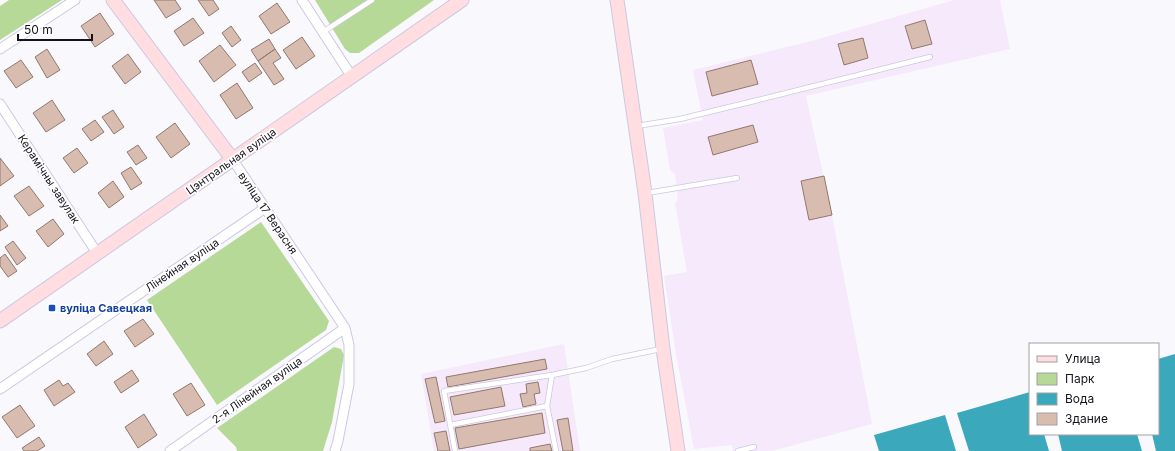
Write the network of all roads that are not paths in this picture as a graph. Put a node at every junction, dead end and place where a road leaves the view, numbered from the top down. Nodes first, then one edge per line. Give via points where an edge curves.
1 (75, 0) edge
2 (113, 0) edge
3 (302, 0) edge
4 (372, 0) edge
5 (462, 0) edge
6 (617, 0) edge
7 (323, 32) junction
8 (0, 49) edge
9 (930, 57) dead end
10 (352, 77) junction
11 (0, 104) edge
12 (636, 126) junction
13 (233, 160) junction
14 (737, 178) dead end
15 (645, 194) junction
16 (265, 208) junction
17 (97, 253) junction
18 (0, 321) edge
19 (345, 328) junction
20 (663, 349) junction
21 (552, 375) junction
22 (0, 389) edge
23 (547, 406) junction
24 (450, 425) junction
25 (754, 447) dead end
26 (170, 451) edge
27 (335, 451) edge
28 (455, 451) edge
29 (556, 451) edge
30 (678, 451) edge
31 (738, 451) edge

1 - 8 street
2 - 13 street, вуліца 17 Верасня
3 - 7 street
4 - 7 lane
5 - 10 street, Цэнтральная вуліца
6 - 12 street
7 - 10 street
9 - 12 lane via 687,117
10 - 13 street, Цэнтральная вуліца
11 - 17 street, Керамічны завулак
12 - 15 street
13 - 16 street, вуліца 17 Верасня
13 - 17 street, Цэнтральная вуліца
14 - 15 lane
15 - 20 street
16 - 19 street, вуліца 17 Верасня
16 - 22 street, Лінейная вуліца
17 - 18 street, Цэнтральная вуліца
19 - 26 street, 2-я Лінейная вуліца
19 - 27 street, вуліца 17 Верасня via 349,345 349,384
20 - 21 lane
20 - 30 street
21 - 23 lane
21 - 24 lane via 444,391
23 - 24 lane
23 - 29 lane
24 - 28 lane
25 - 31 lane

